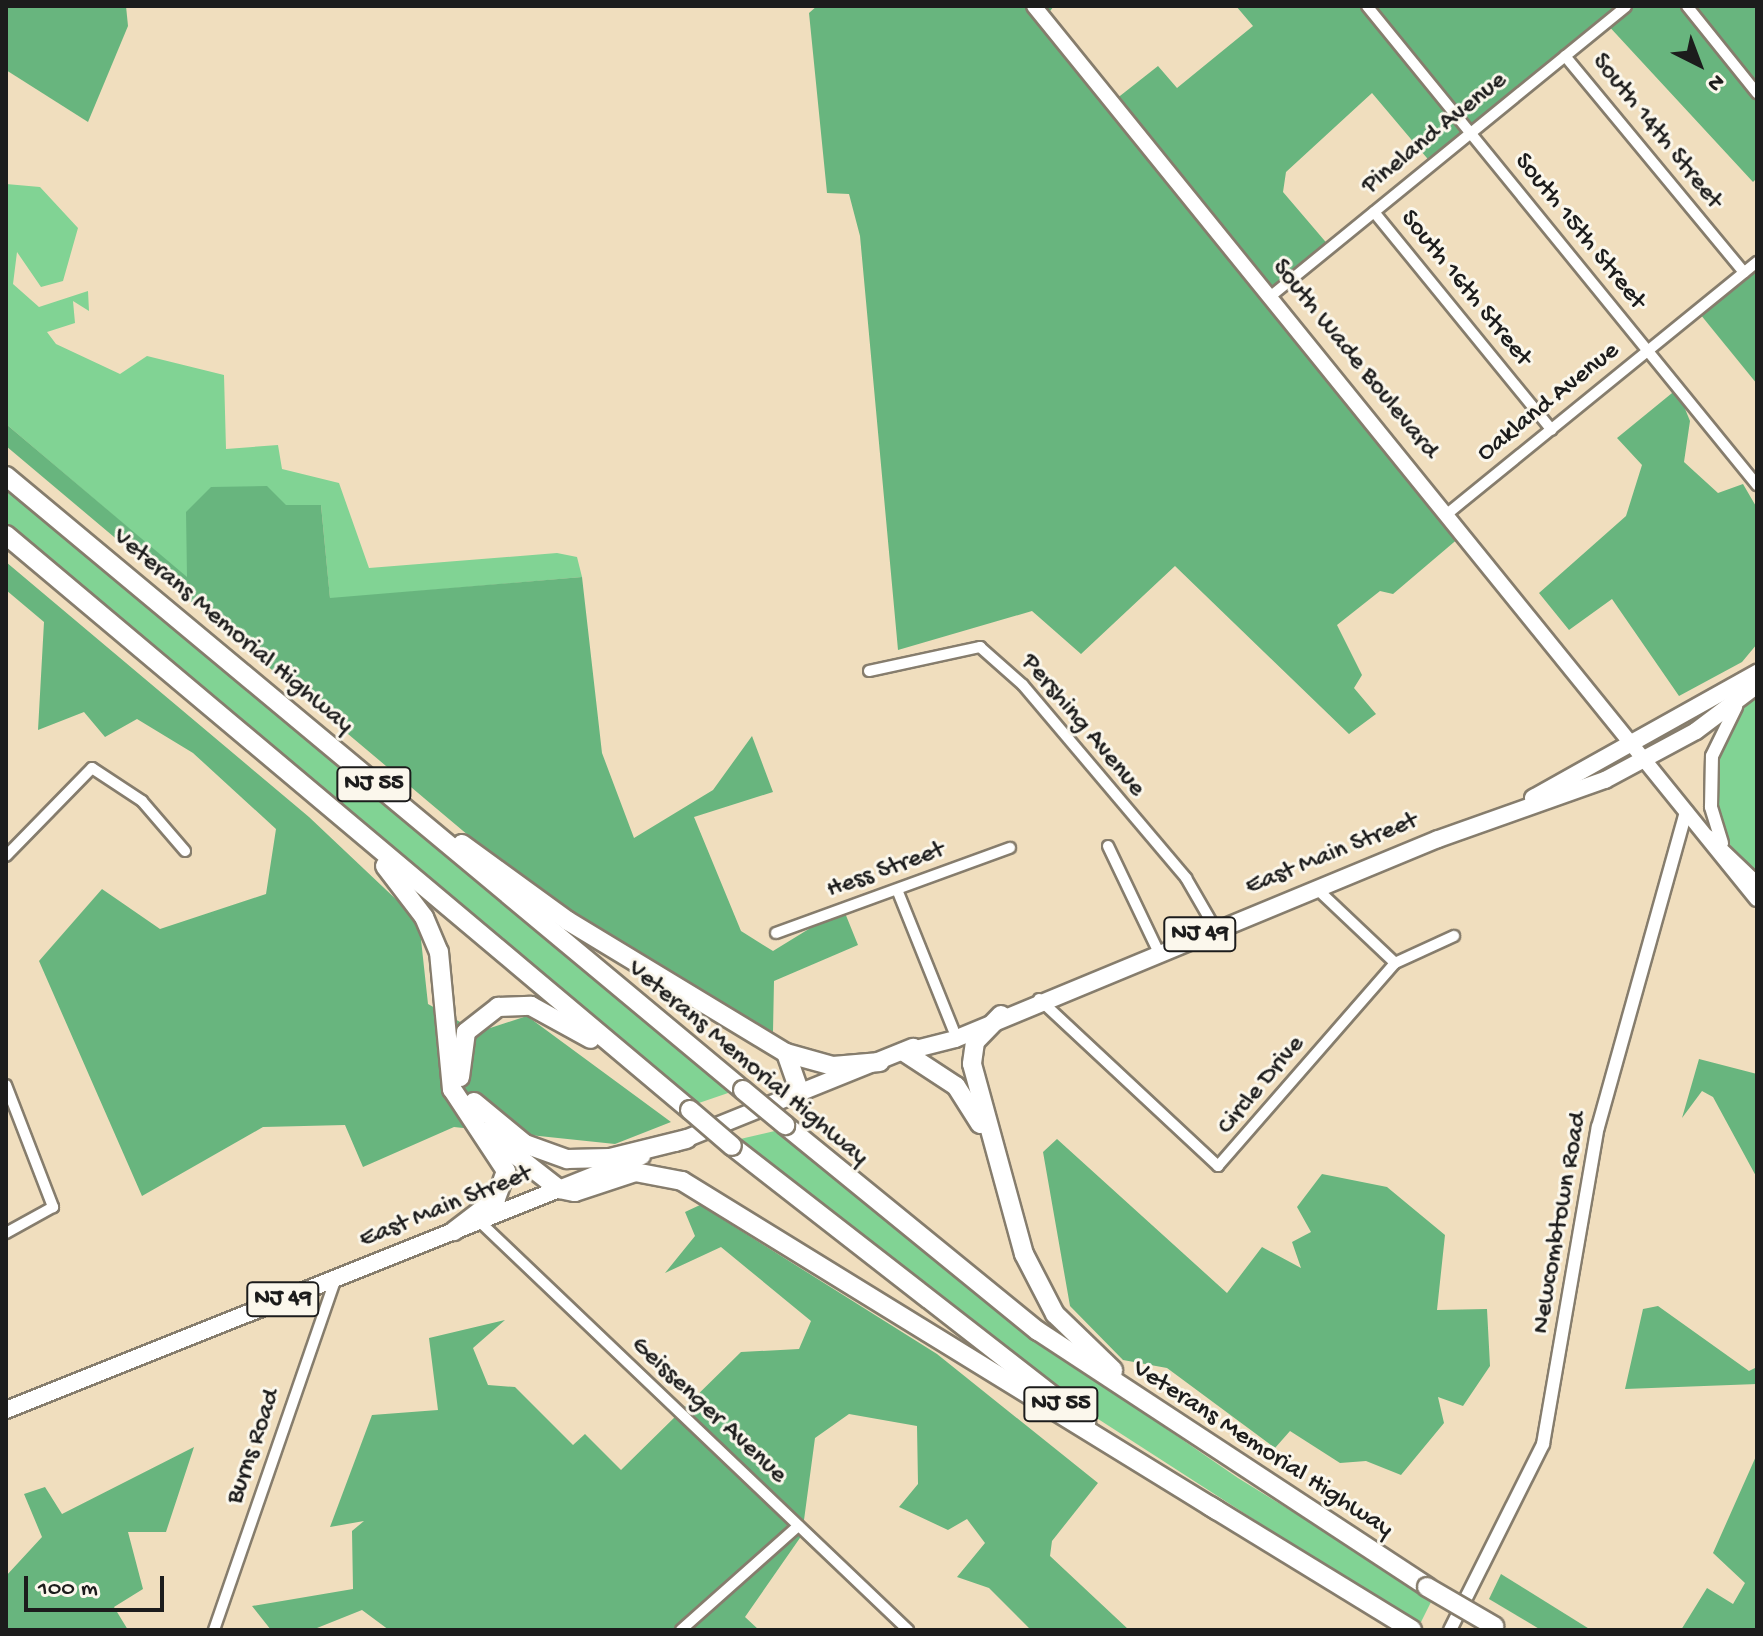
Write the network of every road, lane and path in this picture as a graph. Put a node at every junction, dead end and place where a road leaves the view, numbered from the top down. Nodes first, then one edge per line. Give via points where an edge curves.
1 (1034, 6) edge
2 (1367, 6) edge
3 (1626, 6) edge
4 (1687, 6) edge
5 (1565, 56) junction
6 (1757, 93) edge
7 (1471, 133) junction
8 (1374, 212) junction
9 (1757, 262) edge
10 (1744, 272) junction
11 (1271, 296) junction
12 (1648, 351) junction
13 (1552, 430) junction
14 (6, 476) edge
15 (1757, 485) edge
16 (1447, 514) junction
17 (6, 535) edge
18 (869, 671) dead end
19 (1757, 673) edge
20 (1753, 689) edge
21 (279, 705) junction
22 (246, 736) junction
23 (1636, 744) junction
24 (1647, 758) junction
25 (1686, 811) junction
26 (1504, 815) junction
27 (1708, 837) junction
28 (1722, 843) junction
29 (1108, 846) dead end
30 (1010, 848) dead end
31 (185, 851) dead end
32 (6, 856) edge
33 (1757, 884) edge
34 (1316, 888) junction
35 (898, 892) junction
36 (1757, 899) edge
37 (1215, 928) junction
38 (776, 933) dead end
39 (1454, 936) dead end
40 (1158, 951) junction
41 (1395, 963) junction
42 (1039, 998) junction
43 (1001, 1015) junction
44 (953, 1029) junction
45 (904, 1052) junction
46 (786, 1053) junction
47 (880, 1062) junction
48 (656, 1080) junction
49 (6, 1085) edge
50 (800, 1093) junction
51 (486, 1132) junction
52 (687, 1139) junction
53 (998, 1167) junction
54 (559, 1189) junction
55 (479, 1221) junction
56 (454, 1231) junction
57 (6, 1233) edge
58 (336, 1278) junction
59 (6, 1410) edge
60 (1243, 1468) junction
61 (1218, 1511) junction
62 (798, 1526) junction
63 (1497, 1628) edge
64 (214, 1630) edge
65 (681, 1630) edge
66 (908, 1630) edge
67 (1412, 1630) edge
68 (1450, 1630) edge

1 - 11 main road, South Wade Boulevard
2 - 7 street, South 15th Street
3 - 5 street, Pineland Avenue
4 - 6 street
5 - 7 street, Pineland Avenue
5 - 10 street, South 14th Street
7 - 8 street, Pineland Avenue
7 - 12 street, South 15th Street
8 - 11 street, Pineland Avenue
8 - 13 street, South 16th Street
9 - 10 street, Oakland Avenue
10 - 12 street, Oakland Avenue
11 - 16 main road, South Wade Boulevard
12 - 13 street, Oakland Avenue
12 - 15 street, South 15th Street
13 - 16 street, Oakland Avenue
14 - 21 highway, Veterans Memorial Highway / NJ 55
16 - 23 main road, South Wade Boulevard
17 - 22 highway, NJ 55
18 - 37 street, Pershing Avenue via 980,647 1023,685 1186,878
19 - 23 main road, East Main Street / NJ 49
20 - 24 main road, East Main Street / NJ 49
20 - 28 street via 1723,721 1712,756 1711,807
21 - 46 highway via 545,906
21 - 60 highway, Veterans Memorial Highway / NJ 55, bridge via 1026,1322
22 - 48 highway, NJ 55
22 - 51 highway via 387,868 424,917 442,967 449,1082
23 - 24 main road, South Wade Boulevard
23 - 26 main road, East Main Street / NJ 49
24 - 25 main road, South Wade Boulevard
24 - 26 main road, East Main Street / NJ 49
25 - 27 main road, South Wade Boulevard
25 - 68 street, Newcombtown Road via 1598,1127 1543,1444
26 - 34 main road, East Main Street / NJ 49
27 - 28 main road
27 - 36 main road, South Wade Boulevard
28 - 33 main road
29 - 40 street
30 - 35 street, Hess Street
31 - 32 street via 142,801 92,768
34 - 37 main road, East Main Street / NJ 49
34 - 41 street
35 - 38 street, Hess Street
35 - 44 street
37 - 40 main road, East Main Street / NJ 49
39 - 41 street
40 - 42 main road, East Main Street / NJ 49
41 - 42 street, Circle Drive via 1218,1166
42 - 43 main road, East Main Street / NJ 49
43 - 44 main road, East Main Street / NJ 49
43 - 45 main road, East Main Street / NJ 49
43 - 53 highway via 975,1042 972,1058
44 - 45 main road, East Main Street / NJ 49
45 - 47 main road, East Main Street / NJ 49
45 - 53 highway via 961,1092
46 - 47 highway via 833,1066
46 - 50 highway
47 - 50 main road, East Main Street / NJ 49
48 - 52 highway via 524,1005 484,1013 458,1052 471,1099 535,1149 588,1160
48 - 61 highway, NJ 55, bridge via 930,1307
49 - 57 street via 50,1189 47,1216
50 - 52 main road, East Main Street / NJ 49
51 - 54 highway
51 - 56 highway via 504,1163 505,1186
52 - 54 main road, East Main Street / NJ 49
53 - 60 highway via 1033,1279 1055,1314 1100,1361
54 - 55 main road, East Main Street / NJ 49
54 - 61 highway via 575,1192 635,1172 682,1181
55 - 56 main road, East Main Street / NJ 49
55 - 62 street, Geissenger Avenue
56 - 58 main road, East Main Street / NJ 49
58 - 59 main road, East Main Street / NJ 49
58 - 64 street, Burns Road
60 - 63 highway, Veterans Memorial Highway / NJ 55, bridge
61 - 67 highway, NJ 55
62 - 65 street
62 - 66 street, Geissenger Avenue

